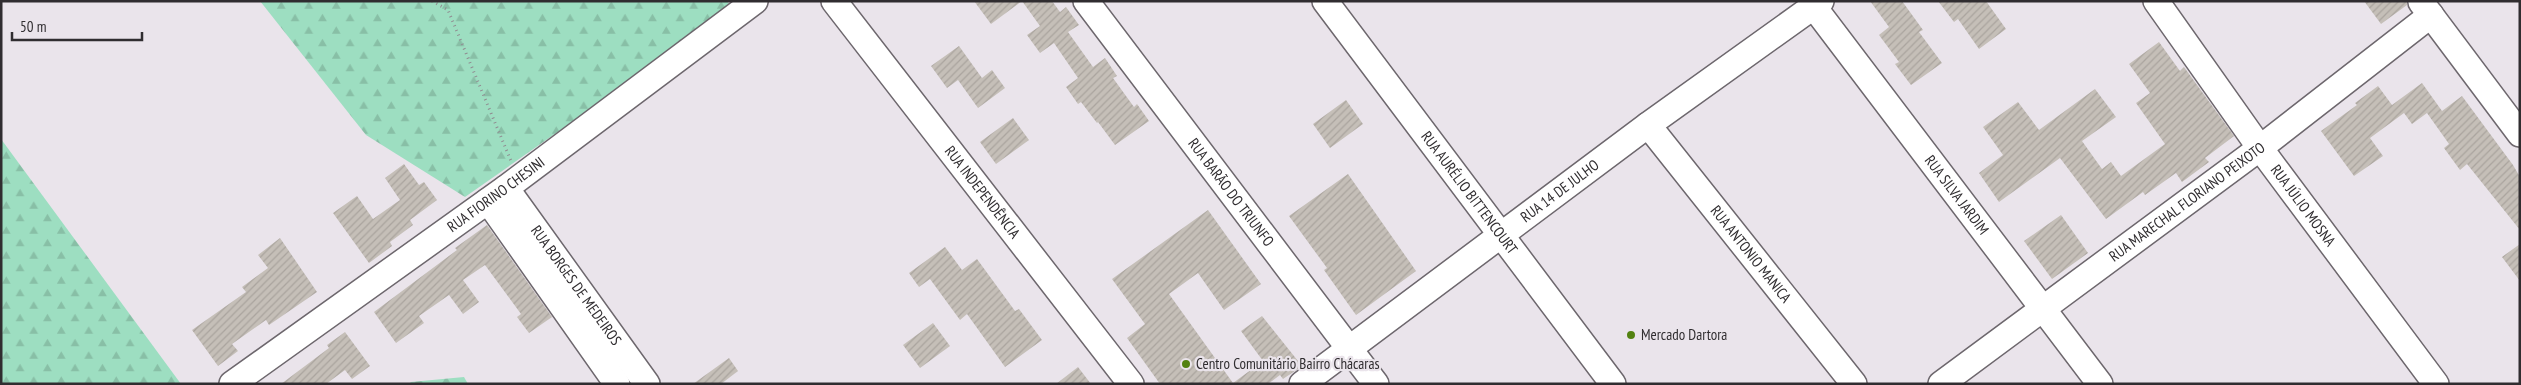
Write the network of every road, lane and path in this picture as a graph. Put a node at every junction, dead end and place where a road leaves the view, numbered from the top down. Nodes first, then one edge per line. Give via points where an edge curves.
1 (432, 1) edge
2 (755, 1) edge
3 (834, 1) edge
4 (1086, 1) edge
5 (1326, 1) edge
6 (2156, 1) edge
7 (1817, 4) edge
8 (2426, 8) edge
9 (1648, 125) junction
10 (2520, 134) edge
11 (2260, 148) junction
12 (504, 189) junction
13 (1502, 236) junction
14 (2044, 308) junction
15 (1349, 348) junction
16 (232, 384) edge
17 (618, 384) edge
18 (647, 384) edge
19 (1131, 384) edge
20 (1302, 384) edge
21 (1376, 384) edge
22 (1613, 384) edge
23 (1854, 384) edge
24 (1940, 384) edge
25 (2100, 384) edge
26 (2436, 384) edge

1 - 12 path via 448,10
2 - 12 street, RUA FIORINO CHESINI
3 - 19 street, RUA INDEPENDÊNCIA
4 - 15 street, RUA BARÃO DO TRIUNFO
5 - 13 street, RUA AURÉLIO BITTENCOURT
6 - 11 street, RUA JÚLIO MOSNA
7 - 9 street, RUA 14 DE JULHO
7 - 14 street, RUA SILVA JARDIM
8 - 10 street
8 - 11 street, RUA MARECHAL FLORIANO PEIXOTO
9 - 13 street, RUA 14 DE JULHO
9 - 23 street, RUA ANTONIO MANICA
11 - 14 street, RUA MARECHAL FLORIANO PEIXOTO
11 - 26 street, RUA JÚLIO MOSNA
12 - 16 street, RUA FIORINO CHESINI
12 - 17 street, RUA BORGES DE MEDEIROS
12 - 18 street, RUA BORGES DE MEDEIROS
13 - 15 street, RUA 14 DE JULHO
13 - 22 street, RUA AURÉLIO BITTENCOURT
14 - 24 street, RUA MARECHAL FLORIANO PEIXOTO
14 - 25 street, RUA SILVA JARDIM
15 - 20 street, RUA 14 DE JULHO
15 - 21 street, RUA BARÃO DO TRIUNFO

